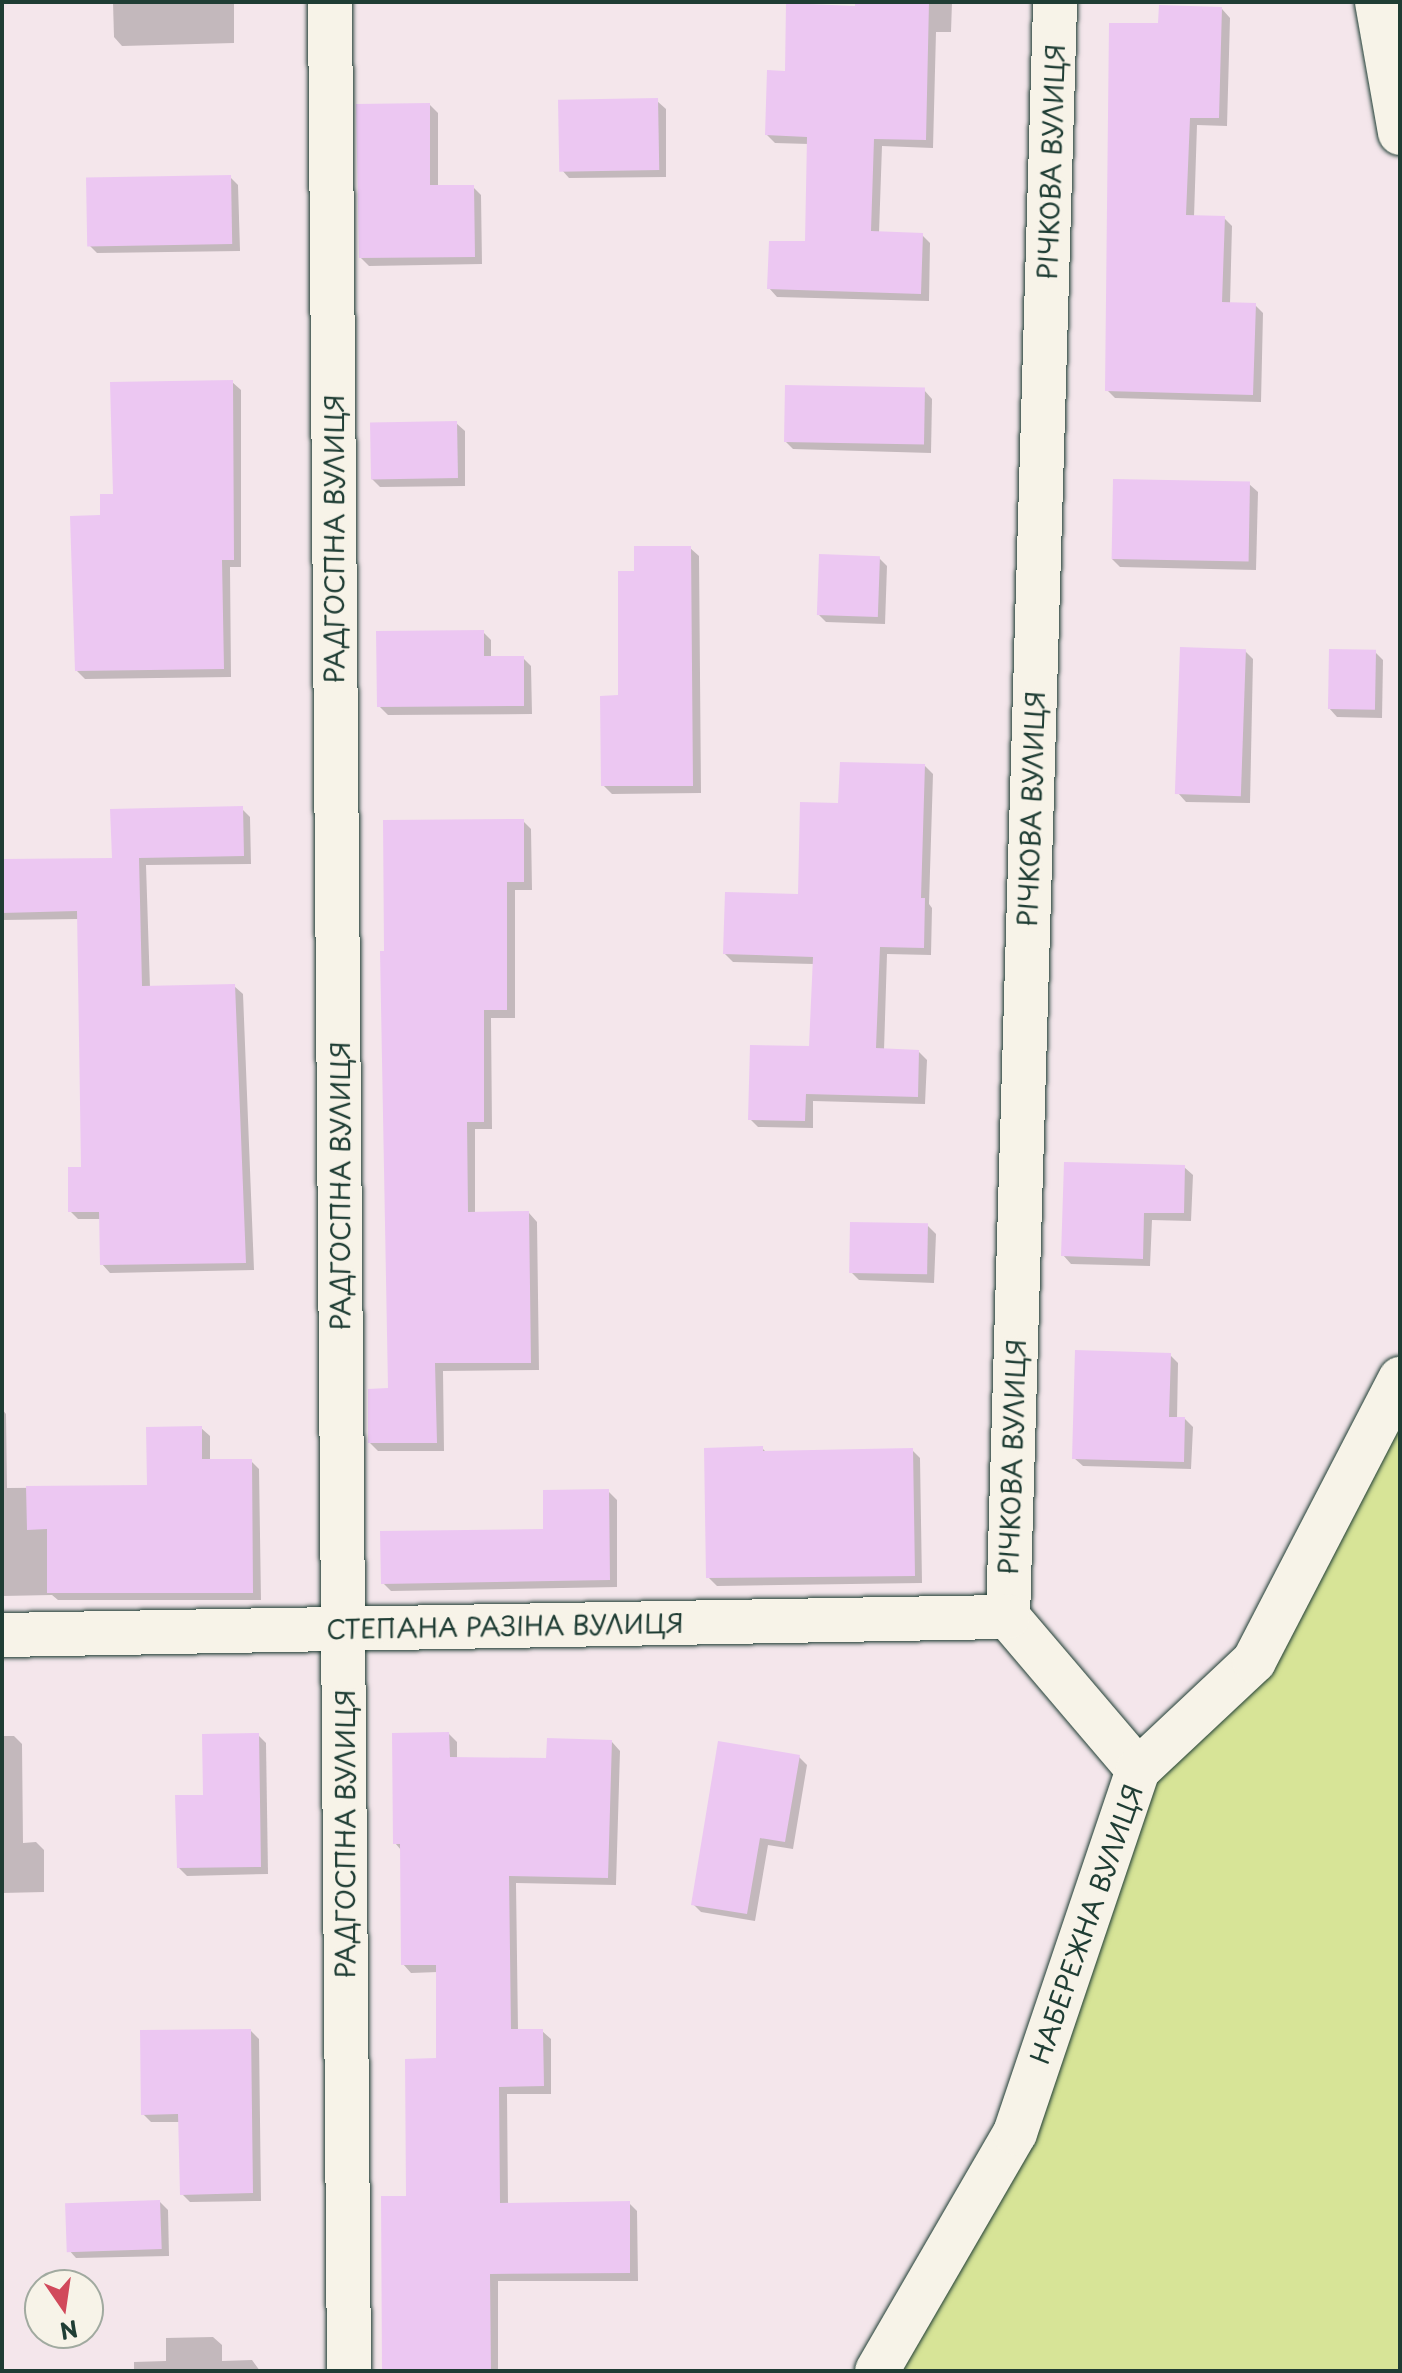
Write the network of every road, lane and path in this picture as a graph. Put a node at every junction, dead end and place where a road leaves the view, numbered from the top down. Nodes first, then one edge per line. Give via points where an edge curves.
1 (330, 2) edge
2 (1055, 2) edge
3 (1377, 2) edge
4 (1400, 133) edge
5 (1400, 1379) edge
6 (1008, 1617) junction
7 (344, 1629) junction
8 (2, 1635) edge
9 (1138, 1770) junction
10 (349, 2371) edge
11 (877, 2371) edge

1 - 7 street, РАДГОСПНА ВУЛИЦЯ
2 - 6 street, РІЧКОВА ВУЛИЦЯ
3 - 4 street
5 - 9 street, НАБЕРЕЖНА ВУЛИЦЯ via 1254,1661
6 - 7 street, СТЕПАНА РАЗІНА ВУЛИЦЯ
6 - 9 street
7 - 8 street, СТЕПАНА РАЗІНА ВУЛИЦЯ
7 - 10 street, РАДГОСПНА ВУЛИЦЯ
9 - 11 street, НАБЕРЕЖНА ВУЛИЦЯ via 1015,2133

